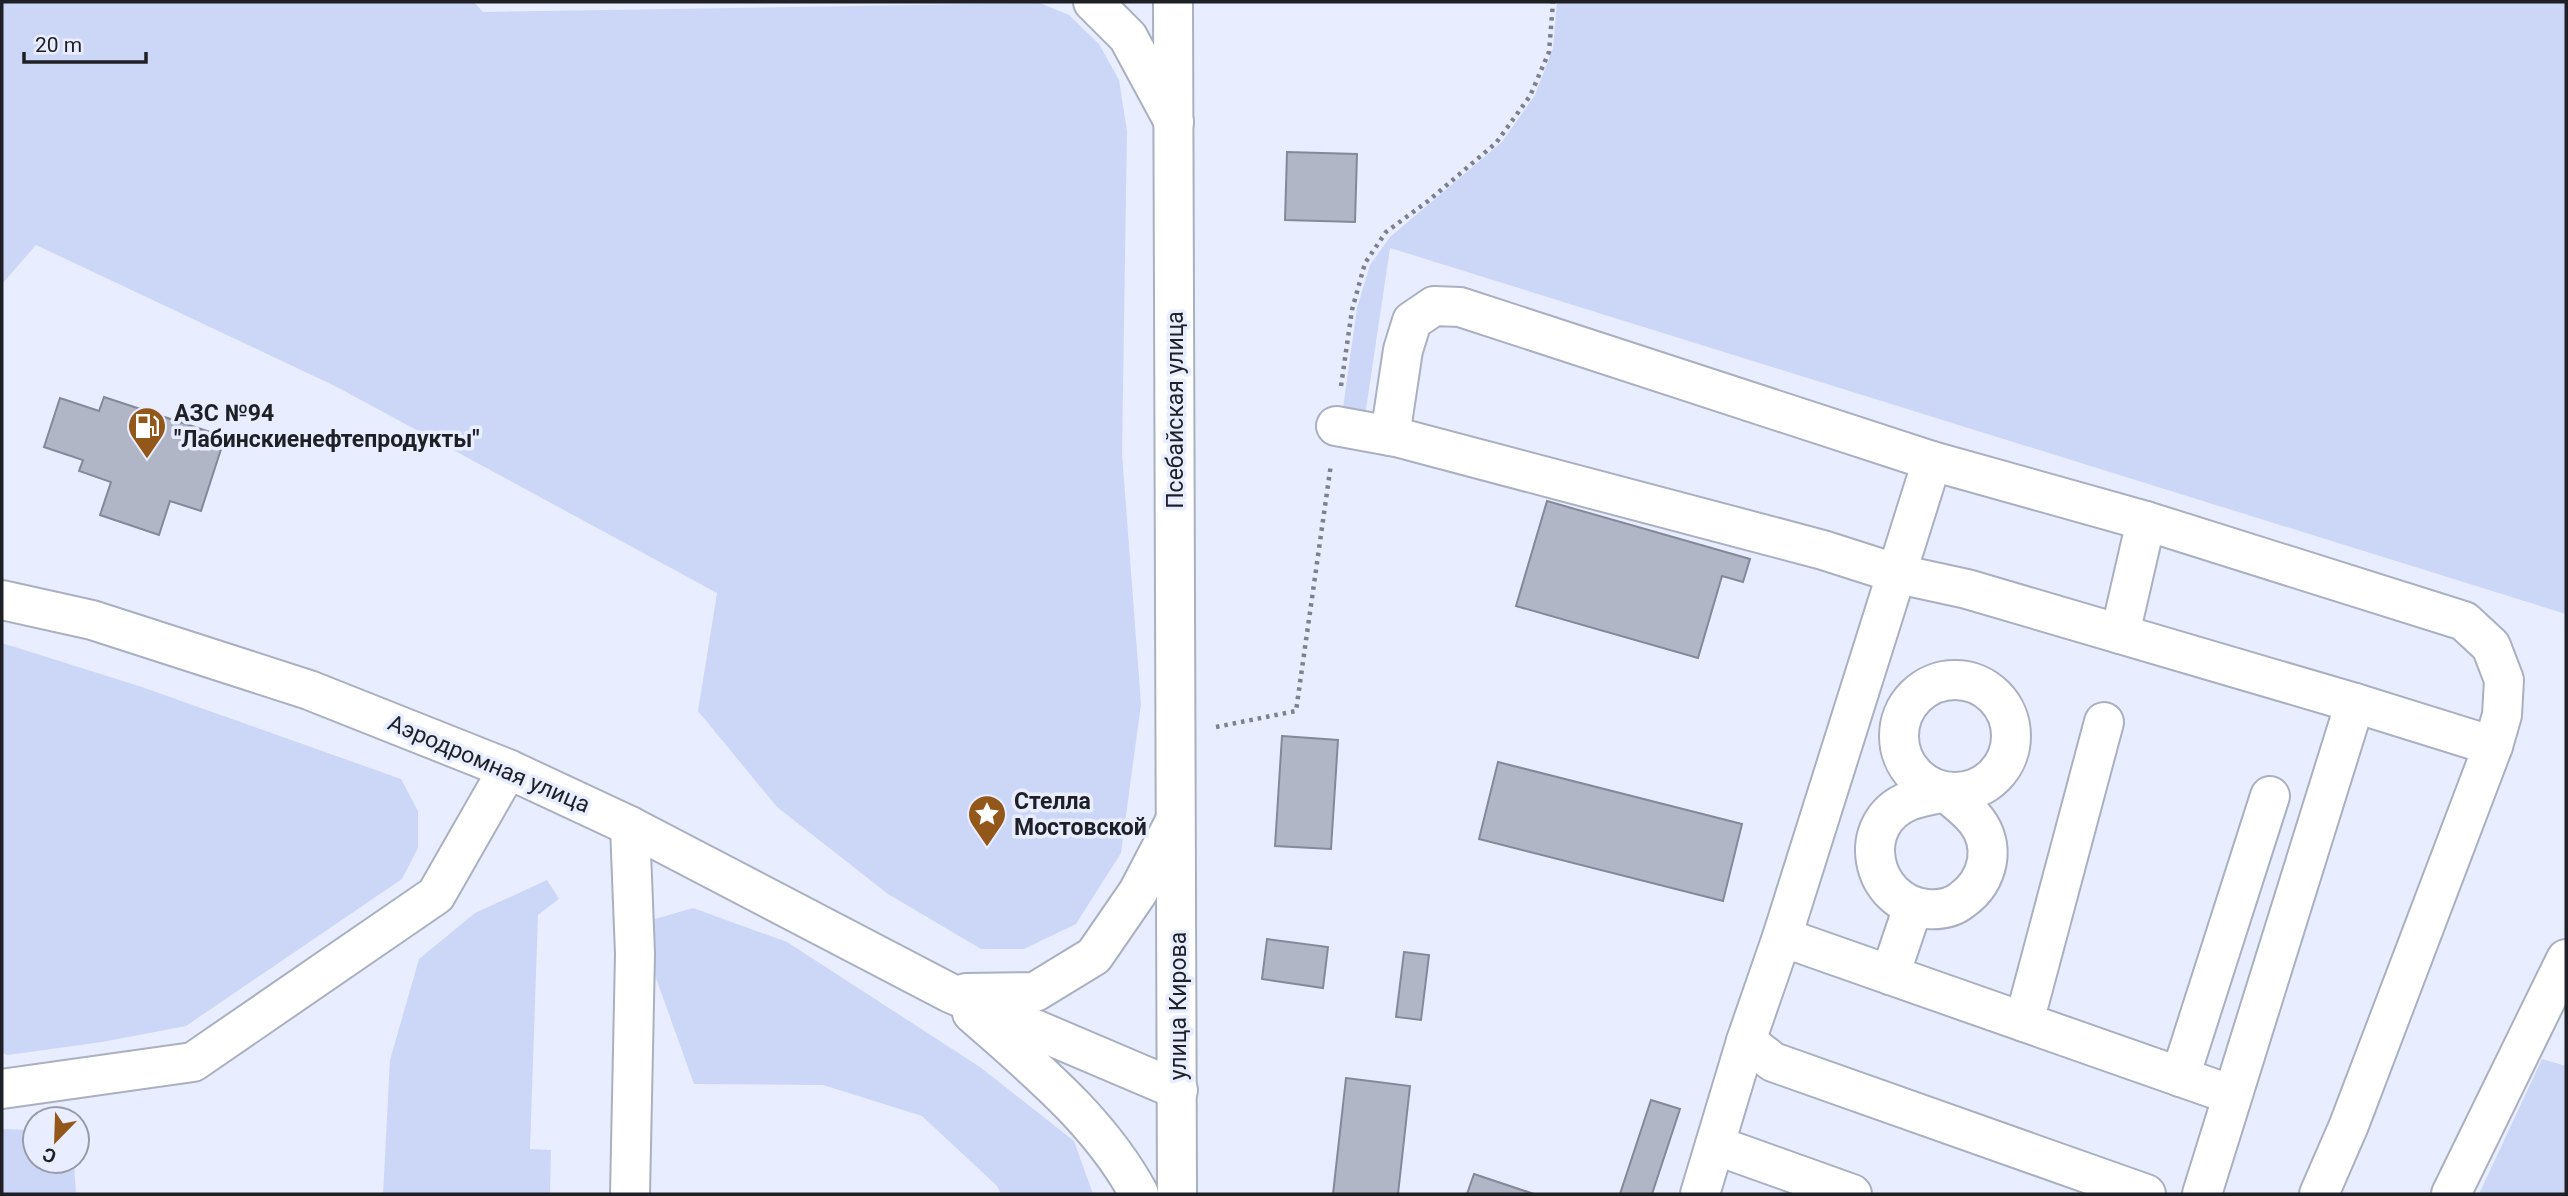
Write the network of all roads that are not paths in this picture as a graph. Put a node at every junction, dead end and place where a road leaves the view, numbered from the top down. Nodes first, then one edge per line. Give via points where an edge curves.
1 (1093, 2) edge
2 (1173, 2) edge
3 (1174, 122) junction
4 (1336, 426) dead end
5 (1390, 436) junction
6 (1932, 461) junction
7 (2146, 521) junction
8 (1898, 574) junction
9 (2, 600) edge
10 (2120, 634) junction
11 (2355, 703) junction
12 (2104, 723) dead end
13 (2493, 746) junction
14 (508, 769) junction
15 (2270, 796) dead end
16 (1177, 818) junction
17 (630, 826) junction
18 (1913, 907) junction
19 (1782, 937) junction
20 (2566, 959) edge
21 (1890, 975) junction
22 (950, 993) junction
23 (2024, 1022) junction
24 (1746, 1041) junction
25 (2180, 1077) junction
26 (2, 1089) edge
27 (1178, 1090) junction
28 (2232, 1096) junction
29 (1710, 1177) edge
30 (630, 1194) edge
31 (1139, 1194) edge
32 (1177, 1194) edge
33 (1852, 1194) edge
34 (2146, 1194) edge
35 (2203, 1194) edge
36 (2319, 1194) edge
37 (2451, 1194) edge

1 - 3 main road via 1128,37
2 - 3 main road, Псебайская улица
3 - 16 main road, Псебайская улица
4 - 5 main road
5 - 6 main road via 1412,321 1434,306 1460,307
5 - 8 main road
6 - 7 main road
6 - 8 main road
7 - 10 main road
7 - 13 main road via 2464,621 2491,646 2504,680 2502,715
8 - 10 main road
8 - 19 main road
9 - 14 main road, Аэродромная улица via 92,620 309,690
10 - 11 main road
11 - 13 main road
11 - 28 main road
12 - 23 main road
13 - 36 main road
14 - 17 main road, Аэродромная улица
14 - 26 main road via 436,895 192,1062
15 - 25 main road
16 - 22 main road, Аэродромная улица via 1138,892 1094,956 1035,992
16 - 27 main road, улица Кирова
17 - 22 main road, Аэродромная улица
17 - 30 main road via 635,954
18 - 18 main road via 1938,910 1956,904 1972,893 1984,873 1988,851 1982,826 1945,792 1907,802 1890,814 1878,833 1874,852 1878,872 1887,889
18 - 21 main road
19 - 21 main road
19 - 24 main road
20 - 37 main road
21 - 23 main road
22 - 27 main road, Аэродромная улица
22 - 31 main road, Аэродромная улица via 1093,1127
23 - 25 main road
24 - 29 main road
24 - 34 main road via 1773,1062
25 - 28 main road
27 - 32 main road, улица Кирова
28 - 35 main road
29 - 33 main road

